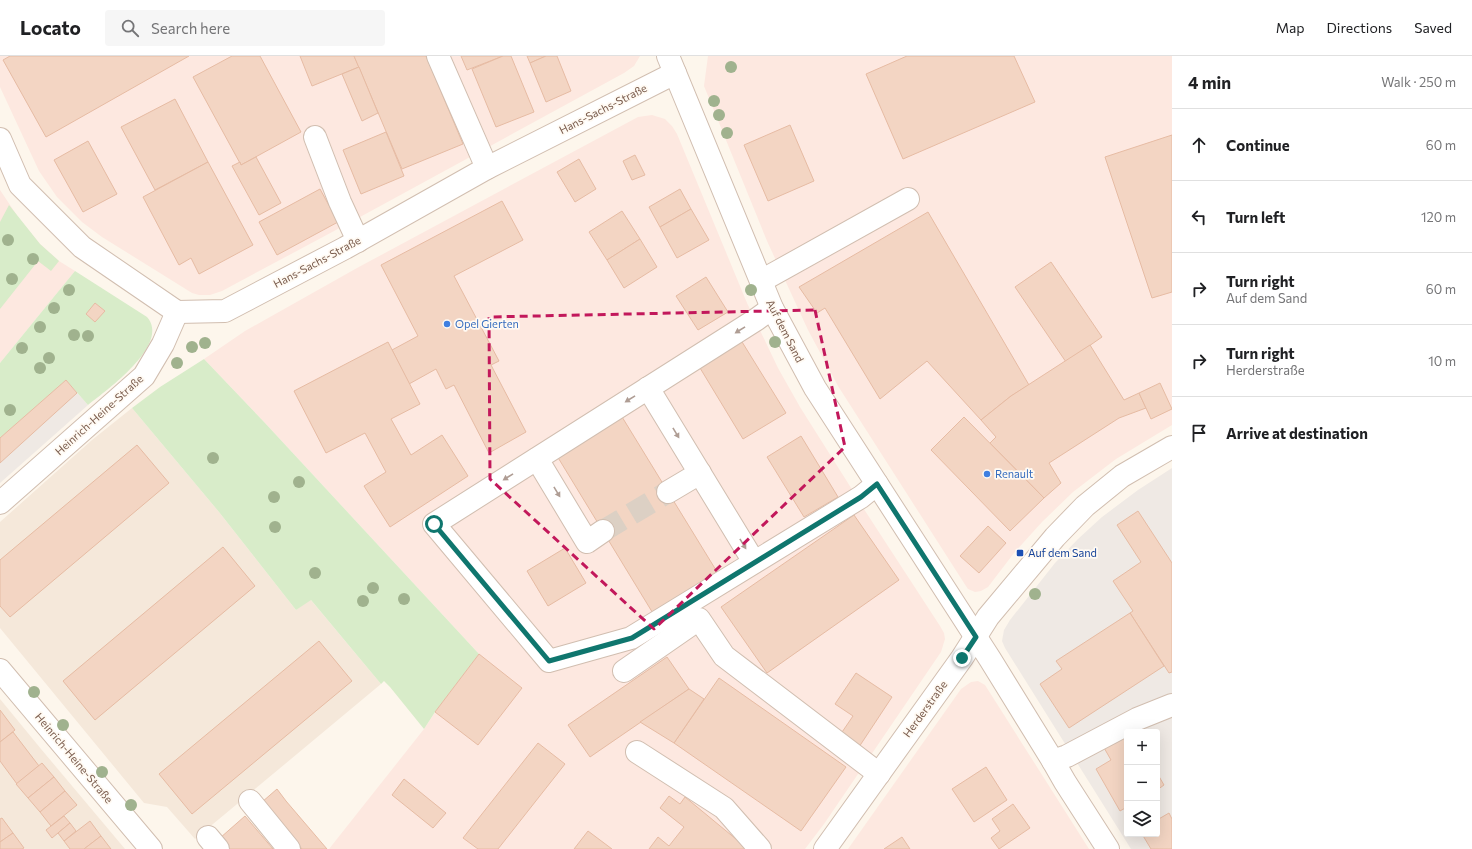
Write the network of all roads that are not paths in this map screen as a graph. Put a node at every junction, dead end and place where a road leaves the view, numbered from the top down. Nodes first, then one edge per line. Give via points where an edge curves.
1 (438, 56) edge
2 (672, 65) edge
3 (315, 137) dead end
4 (0, 139) edge
5 (486, 168) junction
6 (908, 199) dead end
7 (358, 241) junction
8 (762, 281) junction
9 (772, 308) junction
10 (177, 312) junction
11 (648, 388) junction
12 (1172, 447) edge
13 (537, 458) junction
14 (700, 473) junction
15 (877, 484) junction
16 (668, 492) tunnel mouth
17 (0, 503) edge
18 (603, 531) tunnel mouth
19 (754, 562) junction
20 (976, 637) junction
21 (0, 670) edge
22 (624, 671) dead end
23 (1172, 705) edge
24 (637, 752) dead end
25 (1053, 761) junction
26 (879, 774) junction
27 (250, 801) dead end
28 (150, 848) edge
29 (289, 849) edge
30 (760, 849) edge
31 (825, 849) edge
32 (1108, 849) edge

1 - 5 street
2 - 5 street, Hans-Sachs-Straße
2 - 8 street, Auf dem Sand
3 - 7 street
4 - 10 street via 20,185 82,247
5 - 7 street, Hans-Sachs-Straße
6 - 8 street
7 - 10 street, Hans-Sachs-Straße via 225,311
8 - 9 street, Auf dem Sand
9 -> 11 street
9 - 15 street, Auf dem Sand via 814,388
10 - 17 street, Heinrich-Heine-Straße via 163,344 144,376
11 -> 13 street
11 -> 14 street
12 - 20 street, Herderstraße via 1122,476 1085,506 999,603
13 -> 18 street via 587,542
13 -> 19 street via 434,524 549,661 632,638
14 - 16 street
14 -> 19 street
15 - 19 street via 861,497
15 - 20 street, Auf dem Sand
20 - 25 street, Auf dem Sand
20 - 26 street, Herderstraße
21 - 28 street, Heinrich-Heine-Straße
22 - 26 street via 699,619 724,656
23 - 25 street via 1137,719
24 - 30 street via 724,808
25 - 32 street, Auf dem Sand
26 - 31 street, Herderstraße
27 - 29 street

